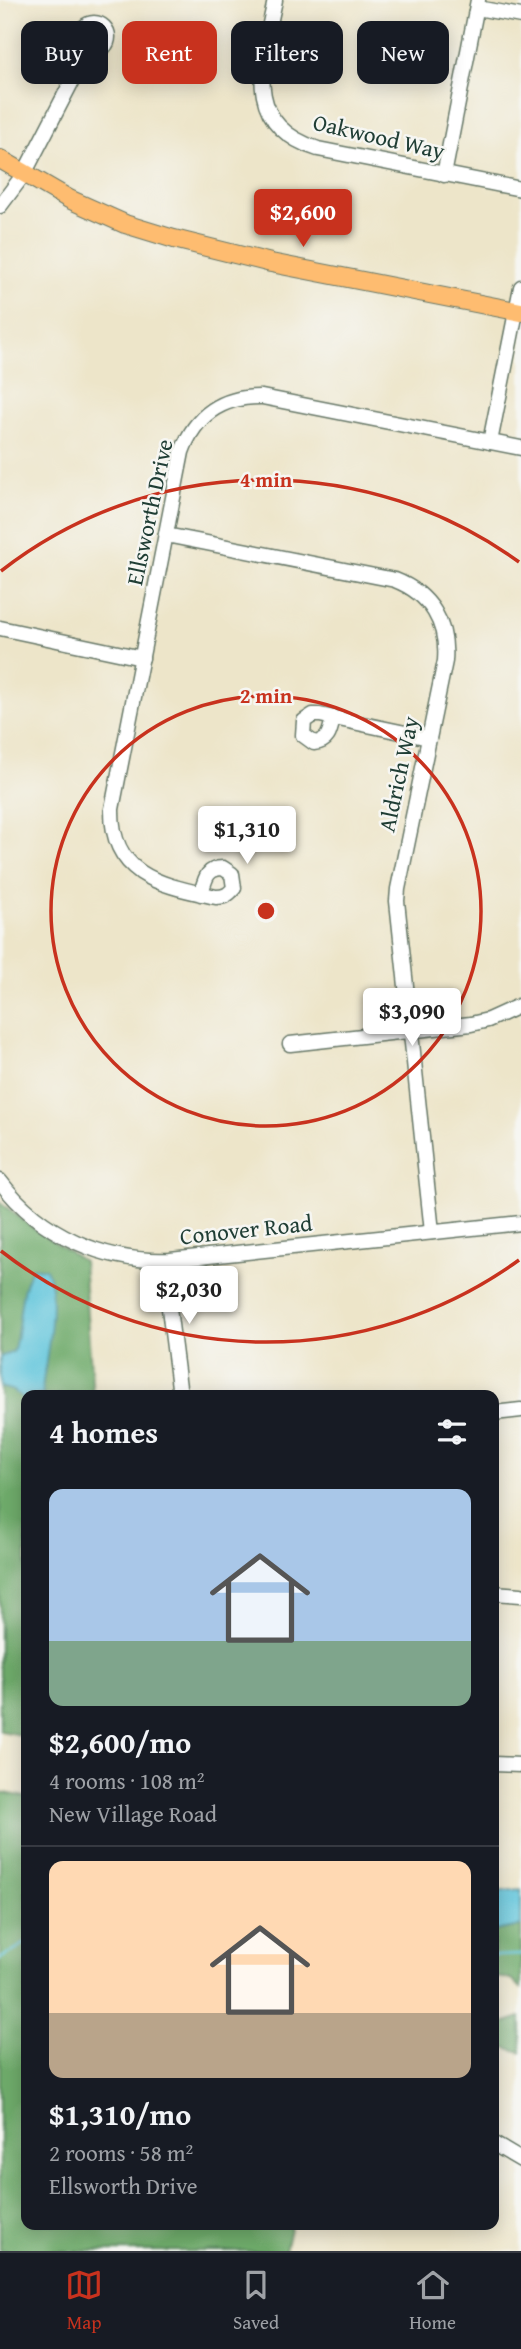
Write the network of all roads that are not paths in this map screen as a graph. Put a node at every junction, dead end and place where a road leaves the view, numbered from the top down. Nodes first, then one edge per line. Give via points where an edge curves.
1 (275, 0) edge
2 (477, 4) edge
3 (521, 16) edge
4 (70, 84) edge
5 (0, 159) edge
6 (0, 173) edge
7 (444, 175) junction
8 (21, 179) junction
9 (521, 189) edge
10 (0, 206) edge
11 (521, 287) edge
12 (518, 317) edge
13 (490, 442) junction
14 (521, 448) edge
15 (166, 534) junction
16 (0, 628) edge
17 (142, 658) junction
18 (333, 718) dead end
19 (429, 738) junction
20 (201, 894) dead end
21 (521, 1005) edge
22 (411, 1031) junction
23 (290, 1044) dead end
24 (0, 1181) edge
25 (521, 1223) edge
26 (432, 1232) junction
27 (163, 1261) junction
28 (179, 1390) edge
29 (521, 1410) edge
30 (499, 1412) edge
31 (499, 1593) edge
32 (521, 1595) edge
33 (499, 1764) edge
34 (521, 1765) edge
35 (499, 2147) edge
36 (521, 2160) edge

1 - 7 street, Oakwood Way via 261,82 268,108 283,130 318,149
2 - 3 street
2 - 7 street
4 - 8 street
5 - 8 main road
6 - 8 main road
7 - 9 street, Oakwood Way
8 - 10 street
8 - 12 main road via 64,210 112,232 204,260
11 - 12 street
12 - 13 street
13 - 14 street, Ellsworth Drive
13 - 15 street, Ellsworth Drive via 261,397 236,398 203,416 187,439
15 - 17 street, Ellsworth Drive
15 - 19 street, Aldrich Way via 396,580 417,591 441,622 446,647
16 - 17 street
17 - 20 street, Ellsworth Drive via 112,809 114,835 125,859 145,877
18 - 19 street
19 - 22 street, Aldrich Way via 397,901
21 - 22 street via 471,1024
22 - 23 street
22 - 26 street, Aldrich Way
24 - 27 street, Conover Road via 32,1214 63,1236 98,1251
25 - 26 street, Conover Road
26 - 27 street, Conover Road
27 - 28 street
29 - 30 street
31 - 32 street
33 - 34 street
35 - 36 street

